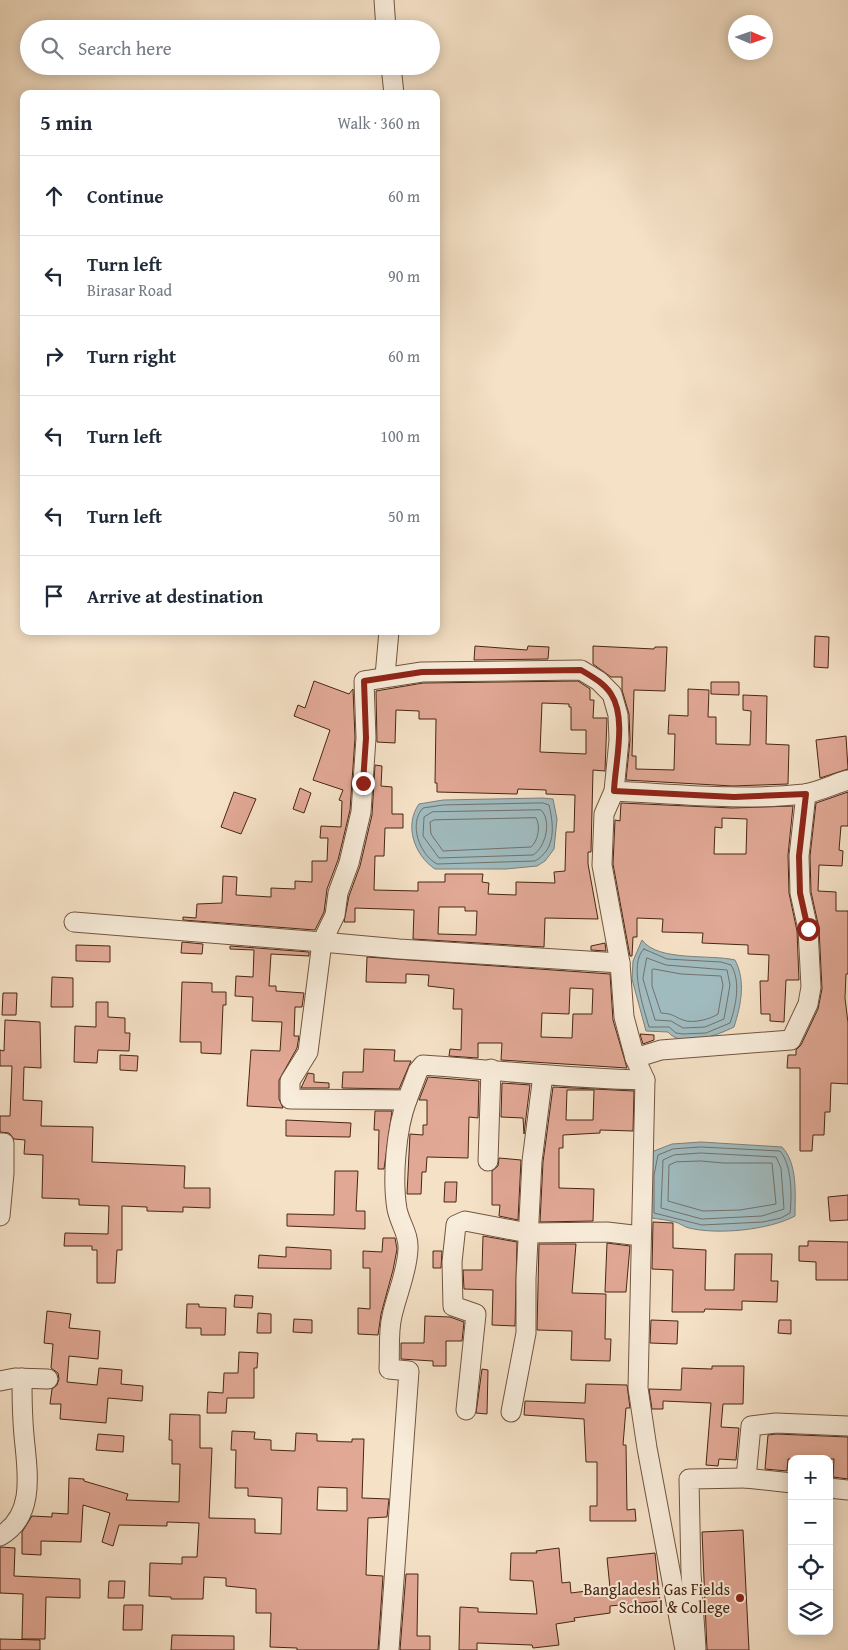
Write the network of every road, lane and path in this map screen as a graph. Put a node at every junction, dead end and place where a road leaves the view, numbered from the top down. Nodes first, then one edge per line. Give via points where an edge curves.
1 (384, 0) edge
2 (385, 20) edge
3 (392, 75) edge
4 (394, 90) edge
5 (389, 635) edge
6 (385, 676) junction
7 (848, 780) edge
8 (614, 791) junction
9 (806, 794) junction
10 (74, 922) dead end
11 (322, 942) junction
12 (620, 963) junction
13 (635, 1058) junction
14 (491, 1069) junction
15 (543, 1075) junction
16 (645, 1080) junction
17 (407, 1100) junction
18 (0, 1143) edge
19 (488, 1161) dead end
20 (0, 1216) edge
21 (528, 1233) junction
22 (641, 1236) junction
23 (22, 1378) junction
24 (48, 1379) dead end
25 (0, 1381) edge
26 (466, 1410) dead end
27 (512, 1412) dead end
28 (848, 1426) edge
29 (746, 1478) junction
30 (788, 1483) edge
31 (833, 1488) edge
32 (848, 1490) edge
33 (0, 1536) edge
34 (389, 1650) edge
35 (685, 1650) edge
36 (696, 1650) edge

1 - 2 street
3 - 4 street
5 - 6 street
6 - 8 street via 487,669 581,670 612,694 618,715
6 - 11 street via 364,681 366,738 361,812 335,915
7 - 9 street
8 - 9 street via 734,797
8 - 12 street via 604,814 602,865
9 - 13 street via 799,856 811,986 808,1004 791,1040 661,1050
10 - 11 street
11 - 12 street
11 - 17 street via 308,1052 290,1081 290,1099
12 - 13 street via 624,1018
13 - 16 street
14 - 15 street
14 - 17 street via 423,1065
14 - 19 street
15 - 16 street
15 - 21 street via 532,1161
16 - 22 street
17 - 34 street via 401,1117 396,1183 397,1208 406,1229 408,1248 402,1286 392,1317 389,1369 409,1370
18 - 20 street via 4,1143
21 - 22 street via 607,1232
21 - 26 street via 465,1221 456,1225 452,1262 453,1306 476,1314
21 - 27 street via 526,1333
22 - 35 street via 638,1388
23 - 24 street
23 - 25 street
23 - 33 street via 28,1482 15,1526
28 - 29 street via 776,1423 751,1426
29 - 30 street
29 - 36 street via 689,1479
31 - 32 street

